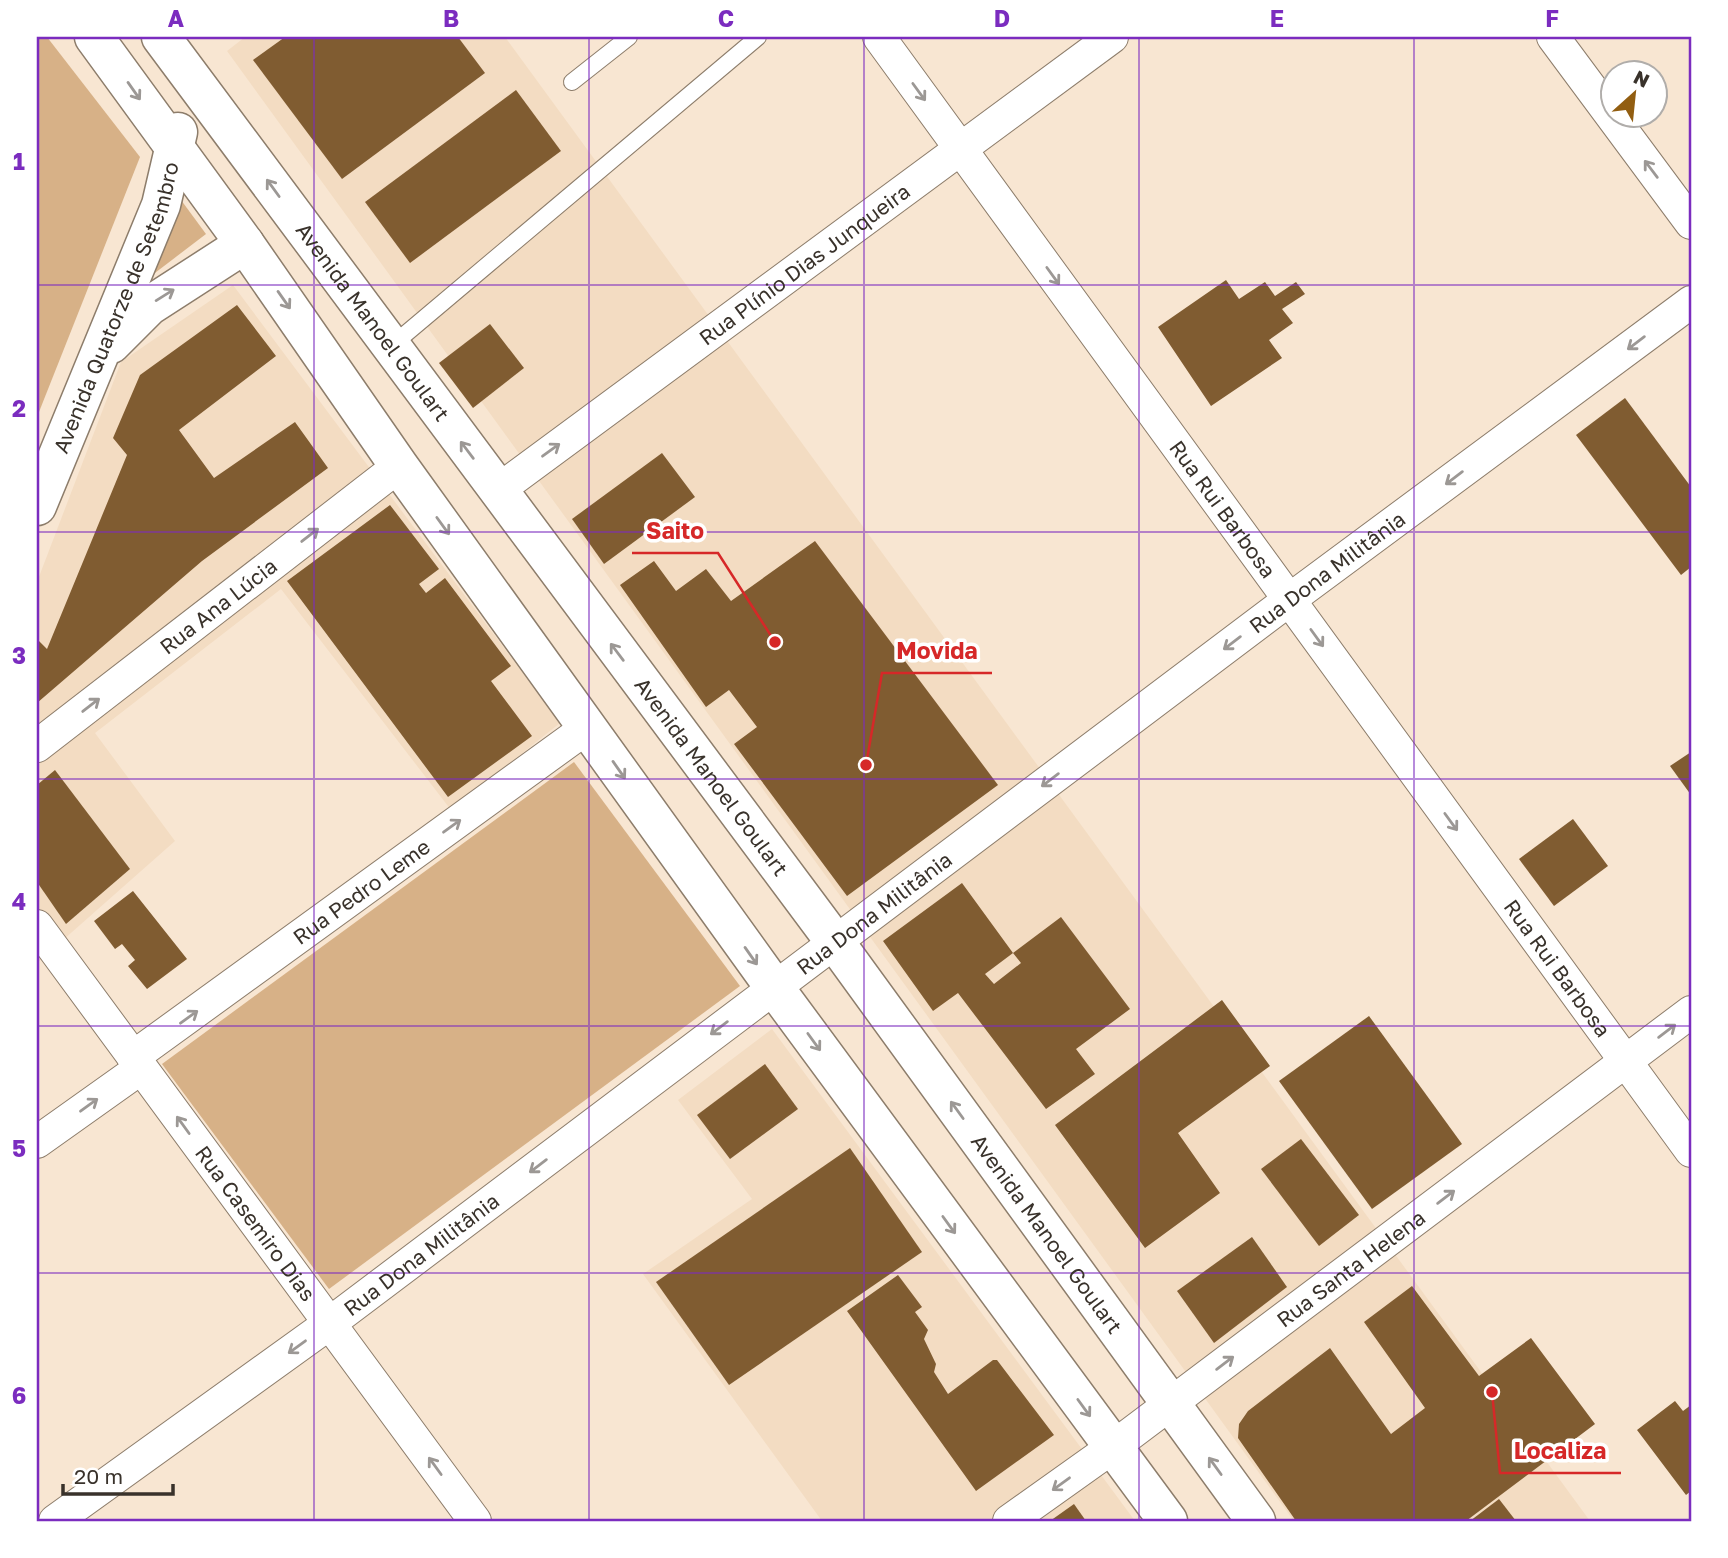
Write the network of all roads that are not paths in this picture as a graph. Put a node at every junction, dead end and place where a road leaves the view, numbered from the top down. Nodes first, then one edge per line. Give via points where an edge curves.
1 (94, 37) edge
2 (629, 37) edge
3 (758, 37) edge
4 (879, 37) edge
5 (1112, 37) edge
6 (1553, 37) edge
7 (164, 38) edge
8 (189, 75) junction
9 (572, 82) dead end
10 (174, 148) junction
11 (960, 148) junction
12 (1691, 223) edge
13 (245, 244) junction
14 (1691, 302) edge
15 (390, 347) junction
16 (98, 358) junction
17 (399, 466) junction
18 (496, 491) junction
19 (37, 506) edge
20 (1289, 600) junction
21 (588, 727) junction
22 (37, 746) edge
23 (37, 926) edge
24 (835, 942) junction
25 (774, 987) junction
26 (1691, 1012) edge
27 (1627, 1062) junction
28 (137, 1063) junction
29 (37, 1142) edge
30 (1691, 1151) edge
31 (330, 1323) junction
32 (1170, 1404) junction
33 (1113, 1447) junction
34 (55, 1521) edge
35 (475, 1521) edge
36 (1009, 1521) edge
37 (1168, 1521) edge
38 (1255, 1521) edge

1 -> 10 main road
2 - 9 lane
3 - 15 lane
4 -> 11 street, Rua Rui Barbosa
5 - 11 street, Rua Plínio Dias Junqueira
12 -> 6 street
7 - 8 main road, Avenida Manoel Goulart
8 - 10 main road, Avenida Quatorze de Setembro
15 -> 8 main road, Avenida Manoel Goulart
10 - 13 main road
10 - 16 main road, Avenida Quatorze de Setembro via 161,205
18 -> 11 street, Rua Plínio Dias Junqueira
11 -> 20 street, Rua Rui Barbosa
16 -> 13 main road via 149,306
13 -> 17 main road
14 -> 20 street, Rua Dona Militânia
18 -> 15 main road, Avenida Manoel Goulart
16 - 19 main road, Avenida Quatorze de Setembro
17 -> 21 main road
22 -> 17 street, Rua Ana Lúcia
24 -> 18 main road, Avenida Manoel Goulart
20 -> 24 street, Rua Dona Militânia
20 -> 27 street, Rua Rui Barbosa
21 -> 25 main road
28 -> 21 street, Rua Pedro Leme
23 - 28 street, Rua Casemiro Dias
24 - 25 street, Rua Dona Militânia
32 -> 24 main road, Avenida Manoel Goulart
25 -> 31 street, Rua Dona Militânia
25 -> 33 main road
27 -> 26 street, Rua Santa Helena
27 - 30 street, Rua Rui Barbosa
32 -> 27 street, Rua Santa Helena
29 -> 28 street, Rua Pedro Leme
31 -> 28 street, Rua Casemiro Dias
31 -> 34 street, Rua Dona Militânia
35 -> 31 street, Rua Casemiro Dias
32 - 33 street, Rua Santa Helena
38 -> 32 main road, Avenida Manoel Goulart
33 -> 36 street, Rua Santa Helena
33 - 37 main road

